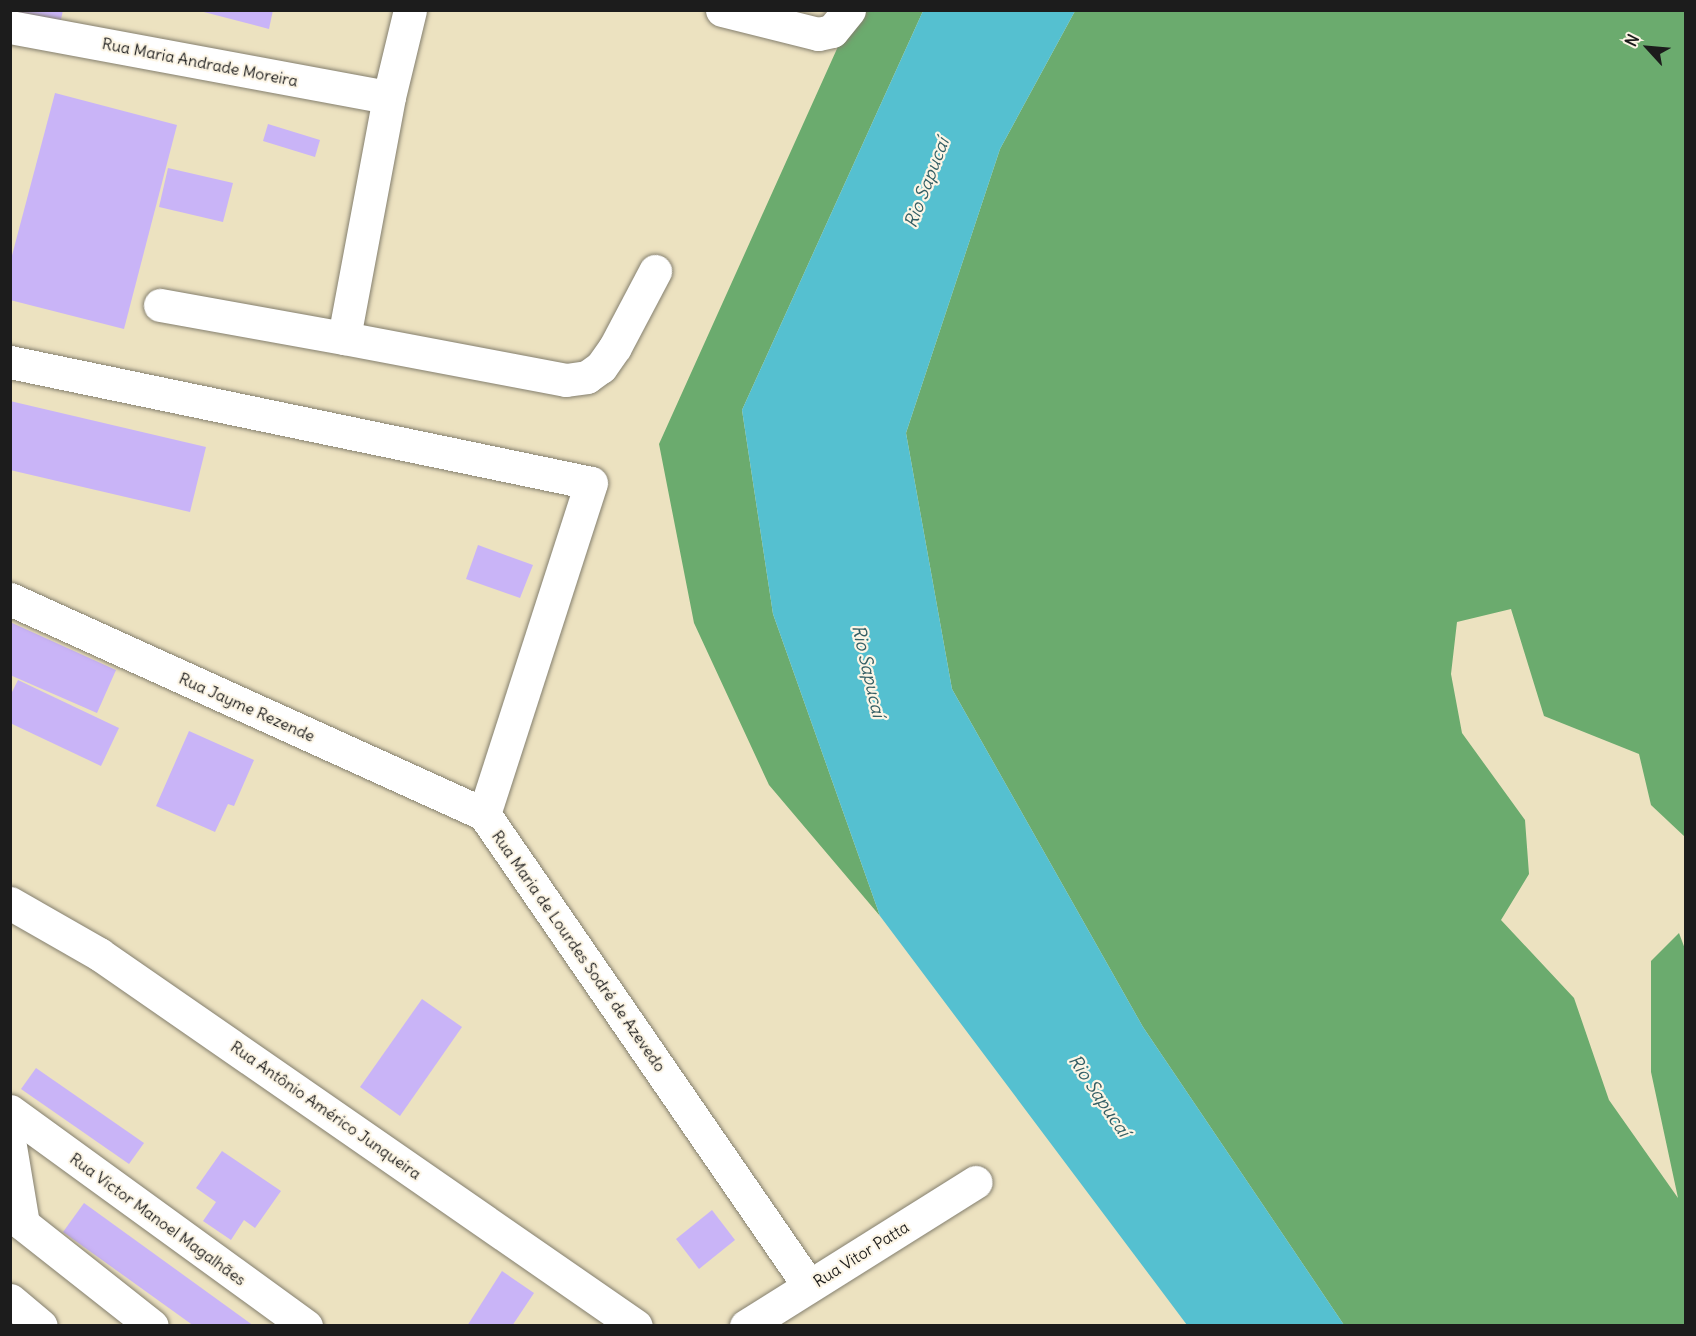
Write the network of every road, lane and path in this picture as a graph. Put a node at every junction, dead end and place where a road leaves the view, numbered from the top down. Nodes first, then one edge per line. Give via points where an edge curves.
1 (410, 10) edge
2 (722, 10) edge
3 (849, 10) edge
4 (10, 27) edge
5 (389, 97) junction
6 (655, 271) dead end
7 (160, 304) dead end
8 (344, 338) junction
9 (10, 362) edge
10 (10, 599) edge
11 (484, 814) junction
12 (10, 903) edge
13 (10, 1111) edge
14 (10, 1146) edge
15 (976, 1182) dead end
16 (809, 1286) junction
17 (10, 1300) edge
18 (41, 1326) edge
19 (152, 1326) edge
20 (306, 1326) edge
21 (636, 1326) edge
22 (746, 1326) edge

1 - 5 main road
2 - 3 main road via 819,34 831,32
4 - 5 main road, Rua Maria Andrade Moreira
5 - 8 main road
6 - 8 main road via 615,347 601,367 587,377 566,380
7 - 8 main road
9 - 11 main road, Rua Maria de Lourdes Sodré de Azevedo via 591,483
10 - 11 main road, Rua Jayme Rezende
11 - 16 main road, Rua Maria de Lourdes Sodré de Azevedo
12 - 21 main road, Rua Antônio Américo Junqueira via 99,954
13 - 20 main road, Rua Victor Manoel Magalhães
14 - 19 main road via 23,1224
15 - 16 main road, Rua Vitor Patta
16 - 22 main road, Rua Vitor Patta
17 - 18 main road

